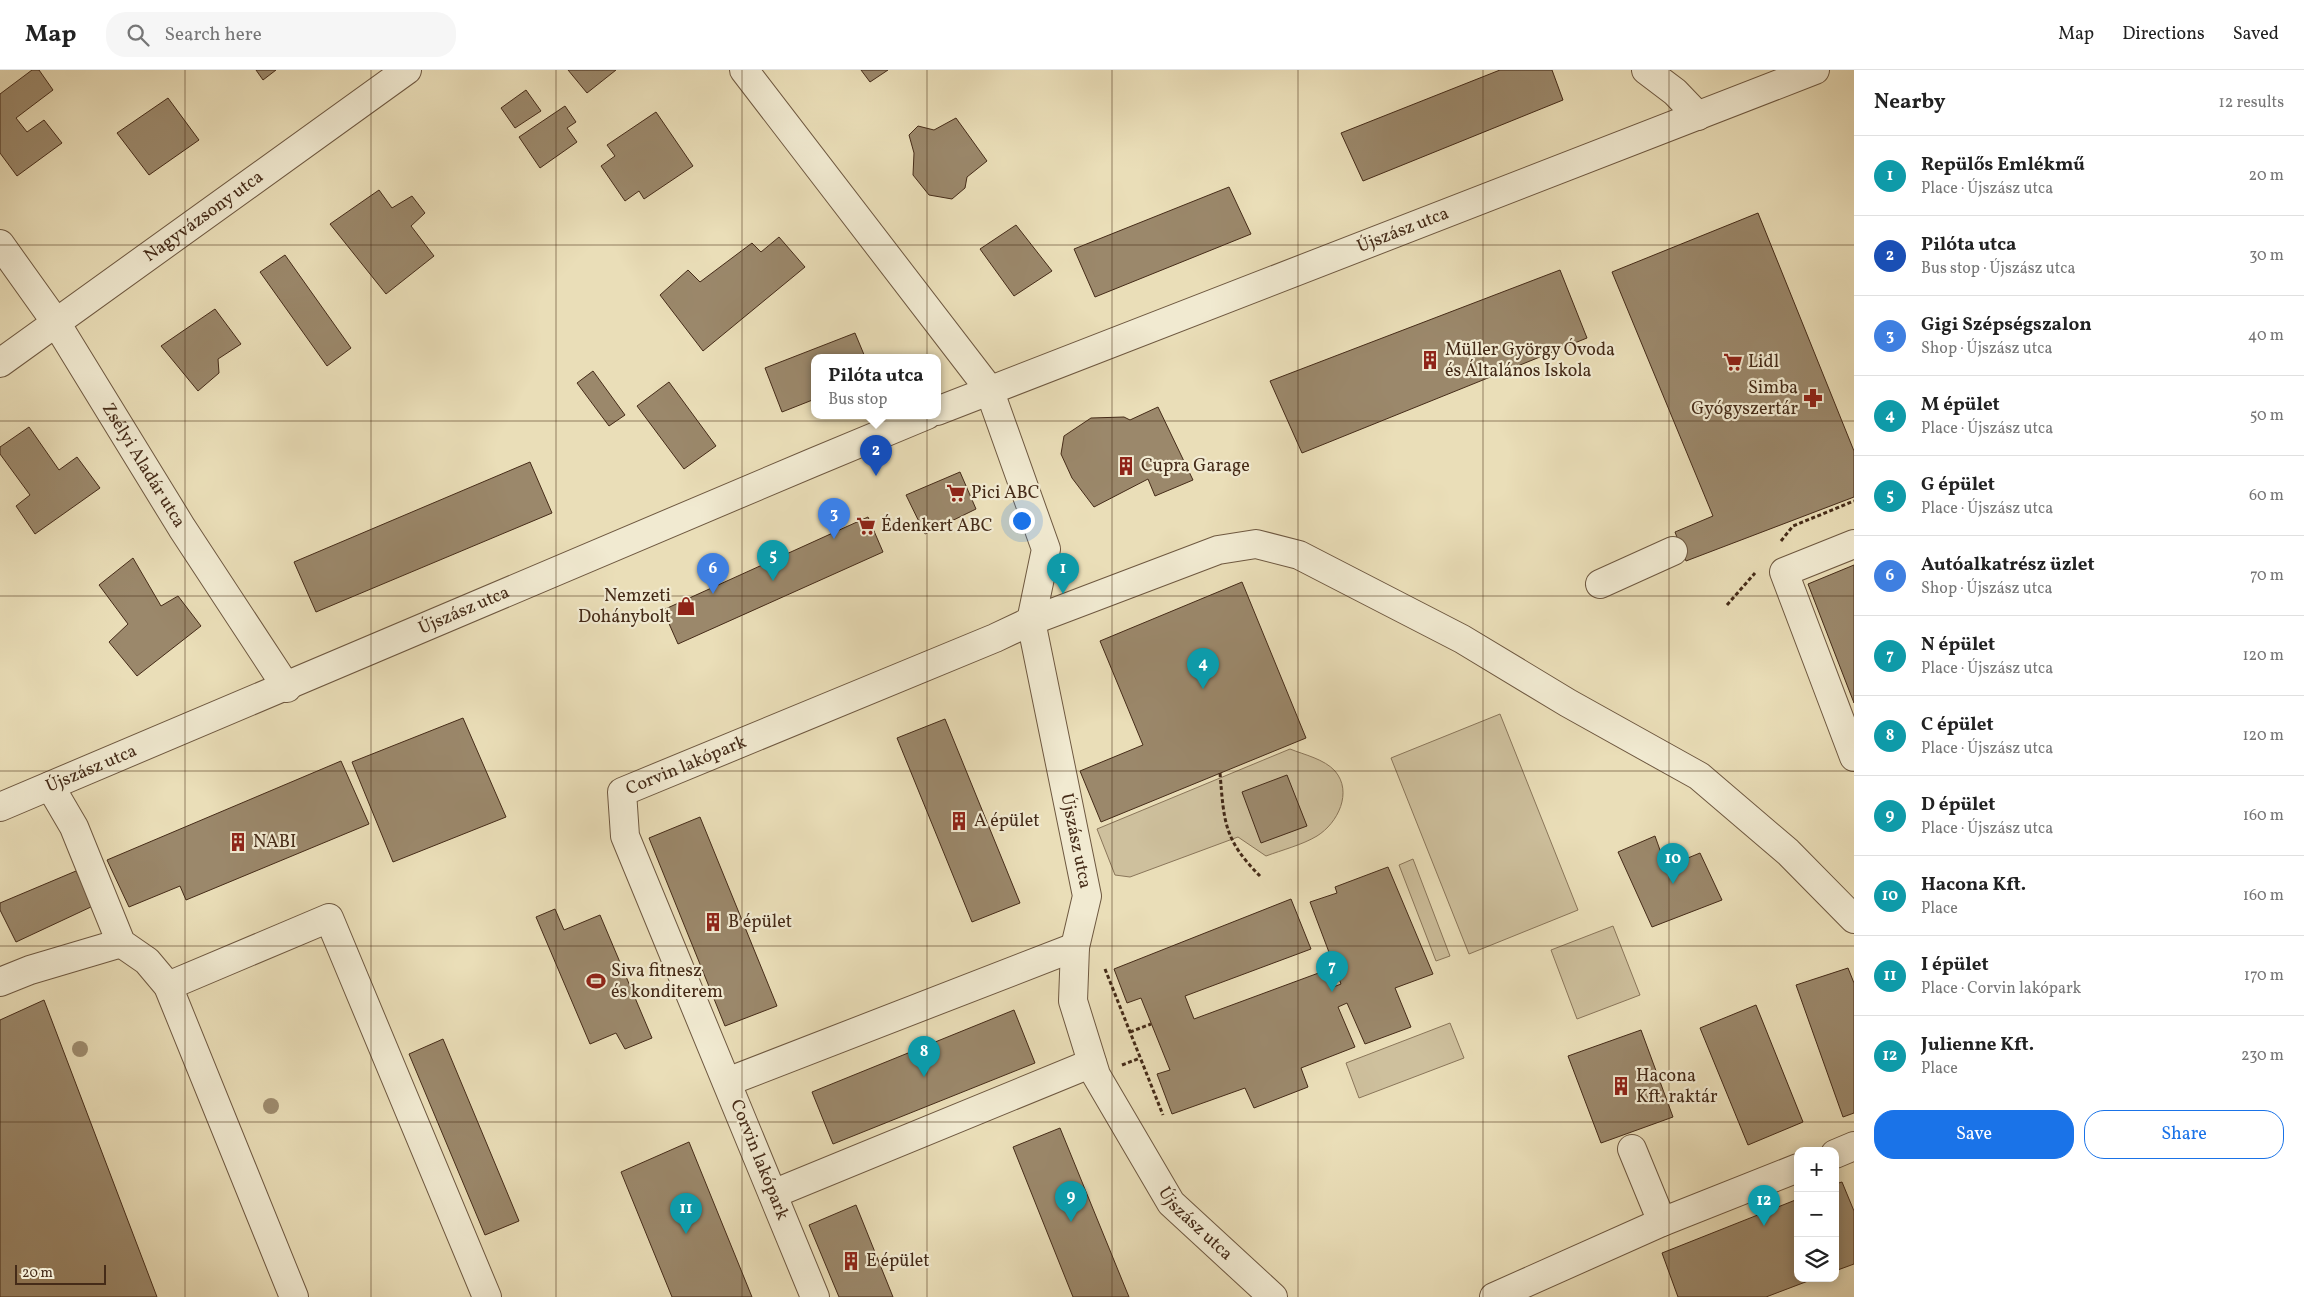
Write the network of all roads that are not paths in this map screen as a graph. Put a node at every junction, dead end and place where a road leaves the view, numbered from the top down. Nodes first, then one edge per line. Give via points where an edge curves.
1 (407, 70) edge
2 (744, 70) edge
3 (1646, 70) edge
4 (1816, 70) edge
5 (1698, 116) junction
6 (0, 244) edge
7 (55, 322) junction
8 (0, 363) edge
9 (989, 389) junction
10 (941, 409) edge
11 (917, 419) edge
12 (1854, 544) edge
13 (1674, 552) dead end
14 (1600, 584) dead end
15 (1031, 621) junction
16 (286, 688) junction
17 (1854, 757) edge
18 (50, 786) junction
19 (0, 807) edge
20 (1854, 919) edge
21 (121, 944) junction
22 (1075, 947) junction
23 (0, 982) edge
24 (168, 986) junction
25 (1092, 1063) junction
26 (727, 1082) junction
27 (1854, 1146) edge
28 (1632, 1149) dead end
29 (1839, 1152) edge
30 (1794, 1170) edge
31 (773, 1194) junction
32 (1662, 1222) junction
33 (294, 1297) edge
34 (487, 1297) edge
35 (815, 1297) edge
36 (1272, 1297) edge
37 (1494, 1297) edge

1 - 7 street, Nagyvázsony utca
2 - 9 street
3 - 5 street via 1675,92
4 - 5 street, Újszász utca
5 - 9 street, Újszász utca
6 - 7 street, Zsélyi Aladár utca
7 - 8 street, Nagyvázsony utca
7 - 16 street, Zsélyi Aladár utca via 182,528
9 - 10 street, Újszász utca
9 - 15 street, Újszász utca via 1046,549
11 - 16 street, Újszász utca via 706,506
12 - 17 street via 1784,572
13 - 14 street
15 - 20 street via 1218,550 1256,544 1299,555 1462,639 1698,776 1788,852
15 - 22 street, Újszász utca via 1087,896
15 - 26 street, Corvin lakópark via 622,792 625,836
16 - 18 street, Újszász utca
18 - 19 street, Újszász utca
18 - 21 street via 74,827
21 - 23 street
21 - 24 street via 147,960
22 - 25 street, Újszász utca via 1073,1001
22 - 26 street
24 - 33 street
24 - 34 street via 330,918
25 - 31 street
25 - 36 street, Újszász utca via 1171,1204
26 - 31 street, Corvin lakópark
27 - 29 street
28 - 32 street
30 - 32 street
31 - 35 street, Corvin lakópark
32 - 37 street

